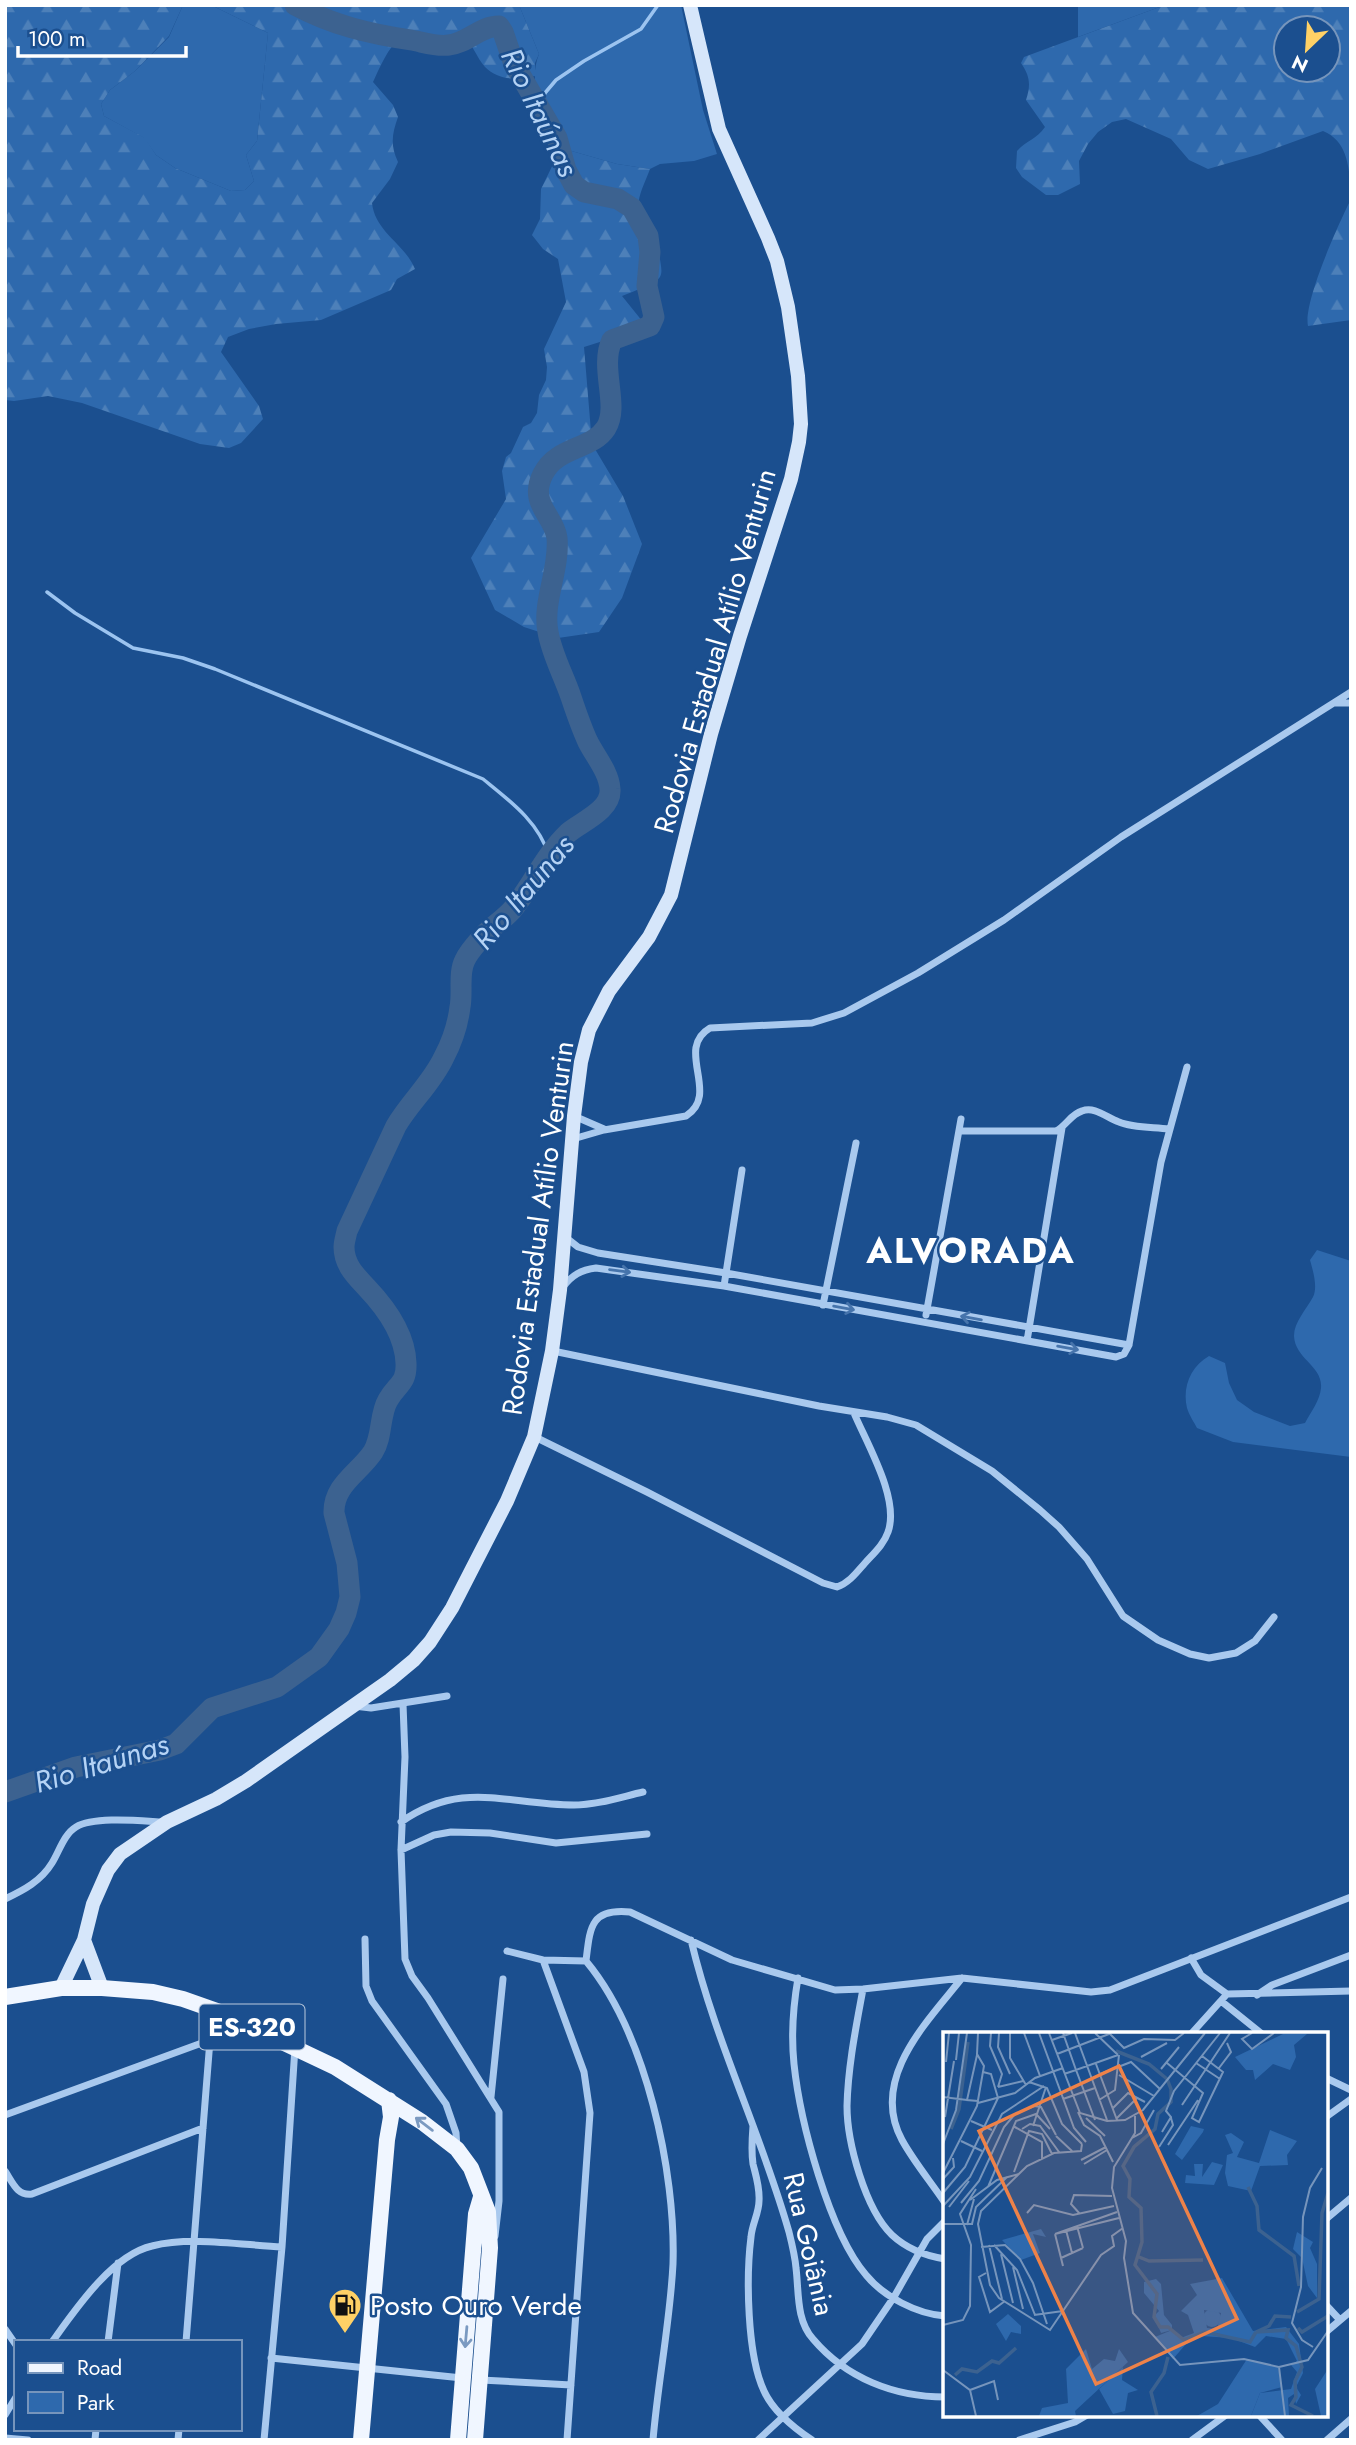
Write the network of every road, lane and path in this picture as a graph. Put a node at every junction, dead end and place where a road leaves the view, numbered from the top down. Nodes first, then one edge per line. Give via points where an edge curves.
1 (690, 5) edge
2 (1351, 692) edge
3 (1331, 703) junction
4 (1351, 703) edge
5 (1187, 1067) dead end
6 (574, 1116) junction
7 (961, 1119) dead end
8 (1062, 1128) junction
9 (604, 1129) junction
10 (1169, 1129) junction
11 (959, 1131) junction
12 (573, 1139) junction
13 (856, 1143) dead end
14 (743, 1170) dead end
15 (564, 1236) junction
16 (726, 1273) junction
17 (724, 1286) junction
18 (560, 1290) junction
19 (825, 1292) junction
20 (823, 1305) junction
21 (927, 1311) junction
22 (925, 1323) junction
23 (1028, 1328) junction
24 (1027, 1341) junction
25 (1129, 1345) junction
26 (552, 1351) junction
27 (854, 1413) junction
28 (534, 1437) junction
29 (1274, 1617) dead end
30 (447, 1696) dead end
31 (403, 1704) junction
32 (352, 1706) junction
33 (643, 1792) dead end
34 (167, 1822) junction
35 (401, 1822) junction
36 (647, 1834) dead end
37 (401, 1850) junction
38 (1351, 1897) edge
39 (5, 1899) edge
40 (365, 1939) dead end
41 (84, 1940) junction
42 (691, 1941) junction
43 (507, 1951) dead end
44 (1351, 1955) edge
45 (1191, 1958) junction
46 (543, 1960) junction
47 (586, 1961) junction
48 (798, 1978) junction
49 (962, 1978) junction
50 (503, 1979) dead end
51 (102, 1988) junction
52 (61, 1989) junction
53 (863, 1989) junction
54 (1351, 1991) edge
55 (1227, 1994) junction
56 (1257, 1995) junction
57 (5, 1997) edge
58 (1221, 2001) junction
59 (217, 2011) junction
60 (1193, 2032) edge
61 (1260, 2032) edge
62 (210, 2040) junction
63 (295, 2046) junction
64 (1328, 2079) edge
65 (356, 2080) junction
66 (1351, 2090) edge
67 (491, 2097) junction
68 (1351, 2099) edge
69 (390, 2100) junction
70 (5, 2115) edge
71 (1328, 2116) edge
72 (754, 2122) junction
73 (203, 2128) junction
74 (387, 2140) junction
75 (457, 2150) junction
76 (5, 2171) edge
77 (1351, 2198) edge
78 (943, 2200) edge
79 (1328, 2217) edge
80 (943, 2223) edge
81 (194, 2242) junction
82 (282, 2247) junction
83 (482, 2248) junction
84 (920, 2252) junction
85 (943, 2258) edge
86 (118, 2263) junction
87 (894, 2297) junction
88 (1328, 2307) edge
89 (1351, 2311) edge
90 (943, 2316) edge
91 (1340, 2320) junction
92 (1328, 2330) edge
93 (54, 2340) edge
94 (108, 2340) edge
95 (186, 2340) edge
96 (271, 2358) junction
97 (841, 2365) junction
98 (366, 2369) junction
99 (463, 2378) junction
100 (480, 2380) junction
101 (571, 2385) junction
102 (943, 2397) edge
103 (782, 2416) junction
104 (1083, 2417) edge
105 (1223, 2417) edge
106 (1261, 2417) edge
107 (1351, 2419) edge
108 (5, 2438) edge
109 (28, 2440) edge
110 (264, 2440) edge
111 (361, 2440) edge
112 (458, 2440) edge
113 (475, 2440) edge
114 (567, 2440) edge
115 (653, 2440) edge
116 (758, 2440) edge
117 (812, 2440) edge
118 (1019, 2440) edge
119 (1192, 2440) edge
120 (1282, 2440) edge
121 (1327, 2440) edge

1 - 6 main road, Rodovia Estadual Atílio Venturin via 719,129 768,238 786,296 801,424 791,479 715,721 671,895 589,1030
2 - 3 street
3 - 4 street
3 - 9 street via 1121,837 1004,920 844,1013 812,1023 710,1028 701,1033 695,1050 700,1095 693,1111
5 - 10 street
6 - 9 street
6 - 12 main road, Rodovia Estadual Atílio Venturin
7 - 11 street
8 - 10 street via 1076,1114 1090,1110 1123,1123
8 - 11 street via 1051,1132
8 - 23 street
9 - 12 street
10 - 25 street
11 - 21 street
12 - 15 main road, Rodovia Estadual Atílio Venturin
13 - 19 street
14 - 16 street
15 - 16 street via 578,1247 598,1253
15 - 18 main road, Rodovia Estadual Atílio Venturin
16 - 17 street
16 - 19 street
18 -> 17 street via 572,1276 596,1268
17 - 20 street
18 - 26 main road, Rodovia Estadual Atílio Venturin
19 - 20 street
19 - 21 street
20 -> 22 street
21 - 22 street
23 -> 21 street
22 - 24 street
23 - 24 street
23 - 25 street
24 -> 25 street via 1116,1357
26 - 27 street
26 - 28 main road, Rodovia Estadual Atílio Venturin
27 - 28 street via 886,1487 891,1522 882,1544 849,1581 837,1587
27 - 29 street via 916,1425 992,1471 1059,1527 1087,1559 1123,1616 1158,1640 1190,1654 1222,1657 1255,1641
28 - 32 main road, Rodovia Estadual Atílio Venturin via 507,1501 430,1642 390,1680
30 - 31 street
31 - 32 street
31 - 35 street
32 - 34 main road, Rodovia Estadual Atílio Venturin via 216,1800
33 - 35 street via 576,1805 498,1797 451,1798
34 - 39 street via 118,1820 75,1827 37,1882
34 - 41 main road, Rodovia Estadual Atílio Venturin via 129,1847 108,1870
35 - 37 street
36 - 37 street via 556,1843 451,1832
37 - 67 street via 405,1959
38 - 45 street
40 - 75 street via 366,1986 372,2001 446,2104
41 - 51 main road
41 - 52 main road, Rodovia Estadual Atílio Venturin
42 - 47 street via 630,1912 608,1912 593,1923
42 - 48 street via 732,1959
42 - 72 street, Rua Goiânia via 702,1987
43 - 46 street
44 - 56 street via 1272,1984
45 - 49 street via 1101,1992
45 - 55 street via 1201,1975
46 - 47 street
46 - 101 street via 584,2073 590,2113
47 - 115 street via 635,2048 658,2128 669,2194 672,2277
48 - 53 street via 835,1990
48 - 87 street via 794,2064 819,2173 851,2255 867,2277
49 - 53 street
49 - 78 street via 909,2046 893,2099 902,2139
50 - 67 street
51 - 52 main road
51 - 59 main road, ES-320 via 153,1992
52 - 57 main road
53 - 84 street via 850,2069 849,2129 875,2211 894,2236
54 - 56 street
55 - 56 street
55 - 58 street
58 - 60 street
58 - 61 street
59 - 62 street
59 - 63 main road, ES-320
62 - 70 street
62 - 73 street
63 - 65 main road, ES-320
63 - 82 street
64 - 66 street
65 - 69 main road, ES-320
65 - 74 main road via 380,2107
67 - 83 street via 500,2119 497,2224
68 - 71 street
69 - 74 main road
75 -> 69 main road, ES-320
72 - 97 street, Rua Goiânia via 792,2245 802,2318 812,2339
72 - 103 street via 752,2145 760,2203 751,2235 751,2333 763,2390
73 - 76 street via 32,2194 18,2192
73 - 81 street
74 - 98 main road
75 - 83 main road, ES-320 via 471,2168 488,2212
77 - 79 street
80 - 84 street
81 - 82 street
81 - 86 street via 152,2245
81 - 95 street
82 - 96 street
83 -> 99 main road
83 - 100 main road, ES-320
84 - 85 street
84 - 87 street
86 - 93 street
86 - 94 street
87 - 90 street via 919,2311
87 - 97 street via 862,2344
88 - 91 street
89 - 91 street
91 - 92 street
96 - 98 street
96 - 110 street
97 - 102 street, Rua Goiânia via 884,2387
97 - 103 street
98 - 99 street
98 - 111 main road
99 - 100 street
99 - 112 main road
100 - 101 street
100 - 113 main road, ES-320
101 - 114 street
103 - 116 street
103 - 117 street
104 - 118 street
105 - 119 street
106 - 120 street
107 - 121 street
108 - 109 street

